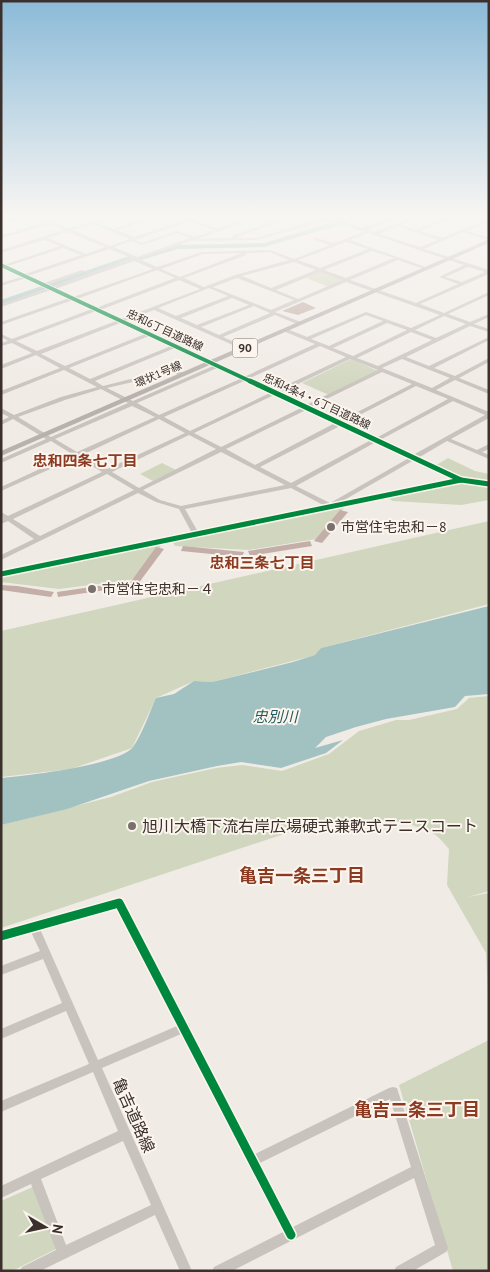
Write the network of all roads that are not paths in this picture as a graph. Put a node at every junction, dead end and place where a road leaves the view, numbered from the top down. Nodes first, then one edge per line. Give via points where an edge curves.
1 (20, 274) edge
2 (32, 274) edge
3 (84, 274) edge
4 (140, 274) edge
5 (171, 274) edge
6 (191, 274) edge
7 (243, 274) edge
8 (309, 274) edge
9 (331, 274) edge
10 (359, 274) edge
11 (412, 274) edge
12 (447, 274) edge
13 (484, 274) edge
14 (237, 276) junction
15 (25, 277) junction
16 (181, 278) junction
17 (346, 280) junction
18 (462, 284) junction
19 (1, 286) edge
20 (47, 287) junction
21 (208, 288) junction
22 (271, 290) junction
23 (376, 290) junction
24 (489, 293) edge
25 (232, 296) junction
26 (72, 298) junction
27 (297, 300) junction
28 (1, 301) edge
29 (253, 304) junction
30 (417, 304) junction
31 (1, 306) edge
32 (154, 308) junction
33 (97, 310) junction
34 (272, 312) junction
35 (444, 314) junction
36 (489, 315) edge
37 (176, 318) junction
38 (121, 321) junction
39 (387, 321) junction
40 (1, 324) edge
41 (299, 324) junction
42 (470, 324) junction
43 (197, 327) junction
44 (285, 330) junction
45 (410, 330) junction
46 (489, 331) edge
47 (150, 334) junction
48 (1, 335) edge
49 (218, 337) junction
50 (489, 338) edge
51 (307, 339) junction
52 (436, 340) junction
53 (13, 341) junction
54 (320, 344) junction
55 (1, 345) edge
56 (176, 346) junction
57 (244, 348) junction
58 (329, 348) junction
59 (37, 354) junction
60 (351, 357) junction
61 (402, 357) junction
62 (489, 360) edge
63 (211, 362) junction
64 (218, 366) junction
65 (1, 367) edge
66 (65, 368) junction
67 (430, 368) junction
68 (380, 369) junction
69 (184, 374) junction
70 (455, 378) junction
71 (246, 379) junction
72 (91, 382) junction
73 (416, 384) junction
74 (489, 384) edge
75 (104, 388) junction
76 (481, 389) junction
77 (431, 390) junction
78 (489, 392) edge
79 (1, 393) edge
80 (275, 393) junction
81 (126, 399) junction
82 (452, 399) junction
83 (133, 403) junction
84 (307, 407) junction
85 (1, 410) edge
86 (489, 415) edge
87 (13, 417) junction
88 (160, 417) junction
89 (1, 423) edge
90 (341, 423) junction
91 (190, 433) junction
92 (44, 435) junction
93 (447, 438) junction
94 (51, 439) junction
95 (377, 440) junction
96 (489, 446) edge
97 (222, 449) junction
98 (478, 452) junction
99 (1, 454) edge
100 (78, 455) junction
101 (415, 457) junction
102 (489, 457) edge
103 (1, 460) edge
104 (255, 467) junction
105 (108, 472) junction
106 (461, 480) junction
107 (489, 484) edge
108 (291, 486) junction
109 (1, 489) edge
110 (138, 490) junction
111 (331, 506) junction
112 (181, 508) junction
113 (1, 514) edge
114 (8, 519) junction
115 (1, 522) edge
116 (196, 534) junction
117 (39, 539) junction
118 (1, 558) edge
119 (1, 574) edge
120 (34, 927) junction
121 (1, 936) edge
122 (44, 954) junction
123 (1, 971) edge
124 (68, 1006) junction
125 (185, 1027) junction
126 (1, 1034) edge
127 (95, 1066) junction
128 (1, 1107) edge
129 (124, 1134) junction
130 (254, 1160) junction
131 (418, 1170) junction
132 (34, 1177) junction
133 (1, 1192) edge
134 (157, 1208) junction
135 (291, 1235) junction
136 (63, 1253) junction
137 (26, 1271) edge
138 (186, 1271) edge
139 (218, 1271) edge
140 (400, 1271) edge

1 - 15 street, 忠和6丁目道路線
2 - 15 street
3 - 20 street
4 - 26 street
5 - 16 street
6 - 16 street
7 - 14 street
8 - 22 street
9 - 17 street
10 - 17 street
11 - 23 main road, 環状1号線 / 90
12 - 18 street via 441,277
13 - 18 street
14 - 21 street
14 - 22 street
15 - 19 street
15 - 20 street, 忠和6丁目道路線
16 - 21 street
16 - 33 street
17 - 23 street
17 - 27 street
18 - 30 street
20 - 26 street, 忠和6丁目道路線
20 - 28 street
20 - 31 street
21 - 25 street
21 - 32 street
22 - 27 street
23 - 30 street
23 - 41 main road, 環状1号線 / 90
24 - 35 street
25 - 29 street
25 - 37 street
26 - 33 street, 忠和6丁目道路線
26 - 40 street
27 - 34 street
29 - 34 street
29 - 43 street
30 - 35 street
32 - 37 street
32 - 38 street
33 - 38 street, 忠和6丁目道路線
33 - 53 street
34 - 41 street
34 - 49 street
35 - 42 street
35 - 45 street
36 - 42 street
37 - 43 street
38 - 47 street, 忠和6丁目道路線
38 - 59 street
39 - 45 street
39 - 51 street via 366,313
39 - 58 street
41 - 44 main road, 環状1号線 / 90
42 - 46 street
42 - 52 street
43 - 49 street
44 - 51 street
44 - 57 main road, 環状1号線 / 90
45 - 52 street
45 - 60 street
47 - 56 street, 忠和6丁目道路線
47 - 66 street
48 - 53 street
49 - 57 street
50 - 67 street
51 - 54 street
52 - 61 street
53 - 55 street
53 - 59 street
54 - 58 street
54 - 71 street
56 - 63 street, 忠和6丁目道路線
56 - 72 street
57 - 63 main road, 環状1号線 / 90
58 - 60 street
59 - 65 street
59 - 66 street
60 - 68 street
60 - 80 street
61 - 67 street
61 - 68 street
62 - 70 street
63 - 64 street, 忠和4条4・6丁目道路線
63 - 69 main road, 環状1号線 / 90
64 - 71 street, 忠和4条4・6丁目道路線
64 - 83 street
66 - 72 street
66 - 79 street
67 - 70 street
68 - 73 street
68 - 84 street
69 - 75 street via 171,371
69 - 81 main road, 環状1号線 / 90
70 - 76 street
70 - 77 street
71 - 80 street, 忠和4条4・6丁目道路線
71 - 88 street
72 - 75 street
73 - 77 street
73 - 90 street
74 - 76 street
75 - 81 street
75 - 87 street
76 - 78 street
77 - 82 street
80 - 84 street, 忠和4条4・6丁目道路線
80 - 91 street
81 - 83 street
81 - 92 main road, 環状1号線 / 90
82 - 86 street
82 - 95 street
83 - 88 street
83 - 94 street
84 - 90 street, 忠和4条4・6丁目道路線
84 - 97 street
85 - 87 street
86 - 93 street
87 - 89 street
87 - 92 street
88 - 91 street
88 - 100 street
90 - 95 street, 忠和4条4・6丁目道路線
90 - 104 street
91 - 97 street
91 - 105 street
92 - 94 street
92 - 99 main road, 環状1号線 / 90
93 - 98 street
93 - 101 street
94 - 100 street
94 - 103 street
95 - 101 street, 忠和4条4・6丁目道路線
95 - 108 street
96 - 98 street
97 - 104 street
97 - 110 street
98 - 102 street
100 - 105 street
100 - 109 street
101 - 106 street, 忠和4条4・6丁目道路線
101 - 111 street
104 - 108 street
105 - 110 street
105 - 114 street
106 - 107 street
106 - 111 street
108 - 111 street
108 - 112 street
110 - 112 street
110 - 117 street
111 - 116 street
112 - 116 street
113 - 114 street
114 - 115 street
114 - 117 street
116 - 119 street
117 - 118 street
120 - 121 street
120 - 122 street, 亀吉道路線
120 - 125 street via 119,903
122 - 123 street
122 - 124 street, 亀吉道路線
124 - 126 street
124 - 127 street, 亀吉道路線
125 - 127 street
125 - 130 street
127 - 128 street
127 - 129 street, 亀吉道路線
129 - 132 street
129 - 134 street, 亀吉道路線
130 - 131 street via 393,1092
130 - 135 street
131 - 135 street
131 - 140 street via 442,1248
132 - 133 street
132 - 136 street
134 - 136 street
134 - 138 street, 亀吉道路線
135 - 139 street
136 - 137 street

